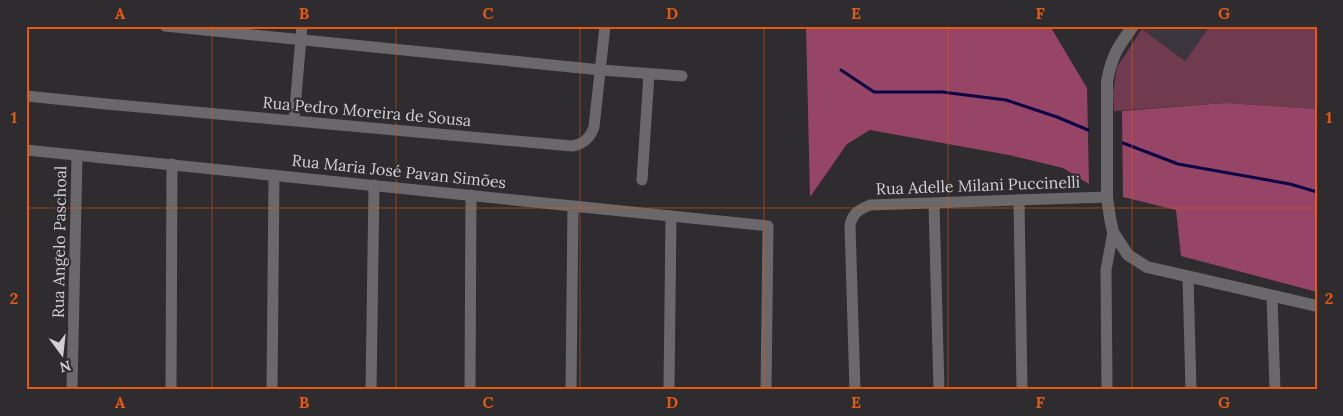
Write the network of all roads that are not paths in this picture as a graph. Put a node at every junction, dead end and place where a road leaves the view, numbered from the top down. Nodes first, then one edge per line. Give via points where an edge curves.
1 (165, 26) edge
2 (302, 26) edge
3 (605, 26) edge
4 (1133, 26) edge
5 (302, 40) junction
6 (601, 70) junction
7 (649, 74) junction
8 (682, 76) dead end
9 (26, 96) edge
10 (294, 120) junction
11 (26, 150) edge
12 (77, 156) junction
13 (172, 164) junction
14 (274, 175) junction
15 (642, 180) dead end
16 (374, 185) junction
17 (471, 195) junction
18 (1107, 197) junction
19 (1019, 200) junction
20 (934, 204) junction
21 (573, 206) junction
22 (670, 216) junction
23 (1113, 232) junction
24 (1188, 277) junction
25 (1272, 296) junction
26 (1317, 306) edge
27 (72, 390) edge
28 (171, 390) edge
29 (272, 390) edge
30 (371, 390) edge
31 (470, 390) edge
32 (571, 390) edge
33 (669, 390) edge
34 (766, 390) edge
35 (855, 390) edge
36 (940, 390) edge
37 (1022, 390) edge
38 (1107, 390) edge
39 (1190, 390) edge
40 (1275, 390) edge

1 - 5 street
2 - 5 street
3 - 6 street, Rua Pedro Moreira de Sousa
4 - 18 main road via 1116,49 1107,81
5 - 6 street
5 - 10 street
6 - 7 street
6 - 10 street, Rua Pedro Moreira de Sousa via 593,131 584,142 572,146
7 - 8 street
7 - 15 street
9 - 10 street, Rua Pedro Moreira de Sousa
11 - 12 street, Rua Maria José Pavan Simões
12 - 13 street, Rua Maria José Pavan Simões
12 - 27 street, Rua Angelo Paschoal
13 - 14 street, Rua Maria José Pavan Simões
13 - 28 street
14 - 16 street, Rua Maria José Pavan Simões
14 - 29 street
16 - 17 street, Rua Maria José Pavan Simões
16 - 30 street
17 - 21 street, Rua Maria José Pavan Simões
17 - 31 street
18 - 19 street, Rua Adelle Milani Puccinelli
18 - 23 main road
19 - 20 street, Rua Adelle Milani Puccinelli
19 - 37 street
20 - 35 street, Rua Adelle Milani Puccinelli via 870,205 853,215 850,225
20 - 36 street
21 - 22 street, Rua Maria José Pavan Simões
21 - 32 street
22 - 33 street
22 - 34 street, Rua Maria José Pavan Simões via 768,226
23 - 24 main road via 1128,255 1147,267
23 - 38 street via 1106,270
24 - 25 main road
24 - 39 street
25 - 26 main road
25 - 40 street

